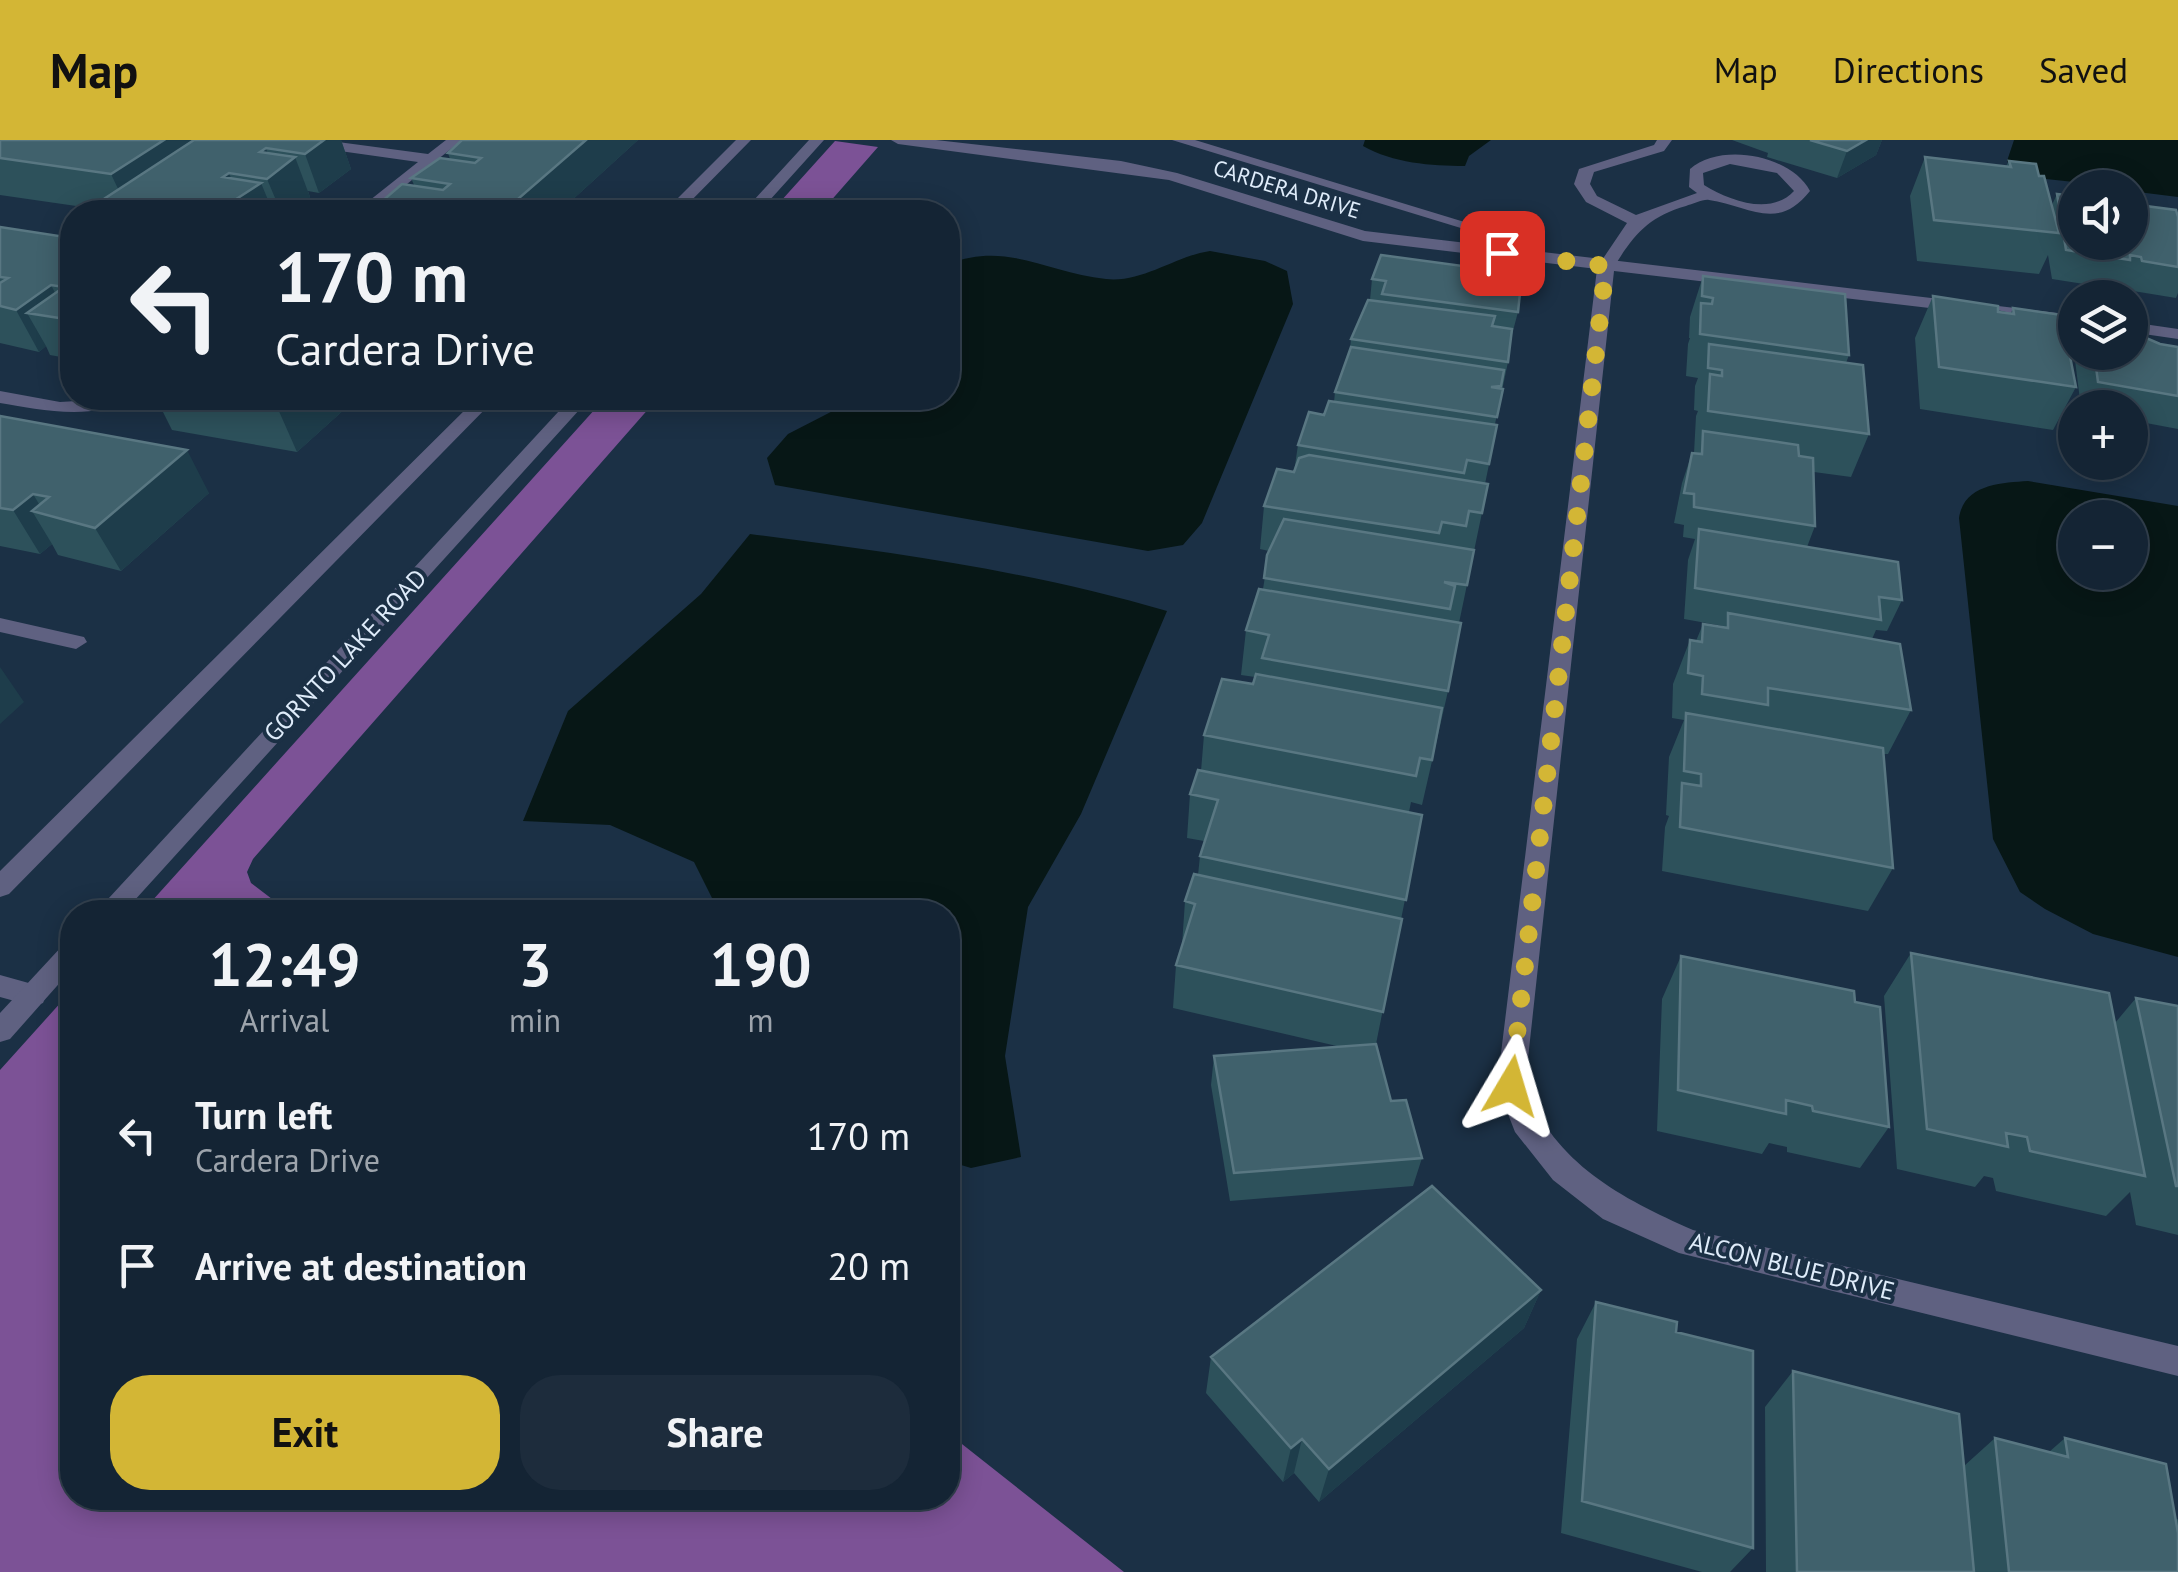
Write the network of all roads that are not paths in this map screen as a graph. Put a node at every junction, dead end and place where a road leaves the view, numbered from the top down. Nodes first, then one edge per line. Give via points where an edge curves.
1 (290, 140) edge
2 (455, 140) edge
3 (744, 140) edge
4 (817, 140) edge
5 (898, 140) edge
6 (1180, 140) edge
7 (1662, 144) edge
8 (430, 160) junction
9 (1702, 166) junction
10 (1340, 191) junction
11 (1708, 195) junction
12 (378, 200) edge
13 (684, 200) edge
14 (762, 200) edge
15 (1307, 221) junction
16 (1636, 221) junction
17 (1606, 266) junction
18 (2058, 318) edge
19 (2148, 330) edge
20 (2178, 334) edge
21 (0, 397) edge
22 (60, 408) edge
23 (476, 410) edge
24 (570, 410) edge
25 (0, 625) edge
26 (76, 642) dead end
27 (0, 887) edge
28 (119, 900) edge
29 (60, 965) edge
30 (0, 986) edge
31 (33, 995) junction
32 (0, 1031) edge
33 (2178, 1362) edge

1 - 8 street
2 - 8 street
3 - 13 street
4 - 14 street
5 - 15 street, CARDERA DRIVE via 1122,166
6 - 10 street, CARDERA DRIVE
7 - 9 street
7 - 16 street via 1587,169 1582,184 1591,199
8 - 12 street
9 - 11 street via 1694,179
9 - 11 street via 1730,160 1764,164 1792,176 1802,192 1789,204 1757,208
10 - 15 street
10 - 17 street, CARDERA DRIVE
11 - 16 street
15 - 17 street, CARDERA DRIVE via 1363,236
16 - 17 street
17 - 18 street, CARDERA DRIVE
17 - 33 street, ALCON BLUE DRIVE via 1511,1086 1526,1123 1563,1171 1601,1199 1690,1243
19 - 20 street
21 - 22 street
23 - 27 street
24 - 28 street, GORNTO LAKE ROAD
25 - 26 street
29 - 31 street
30 - 31 street
31 - 32 street

